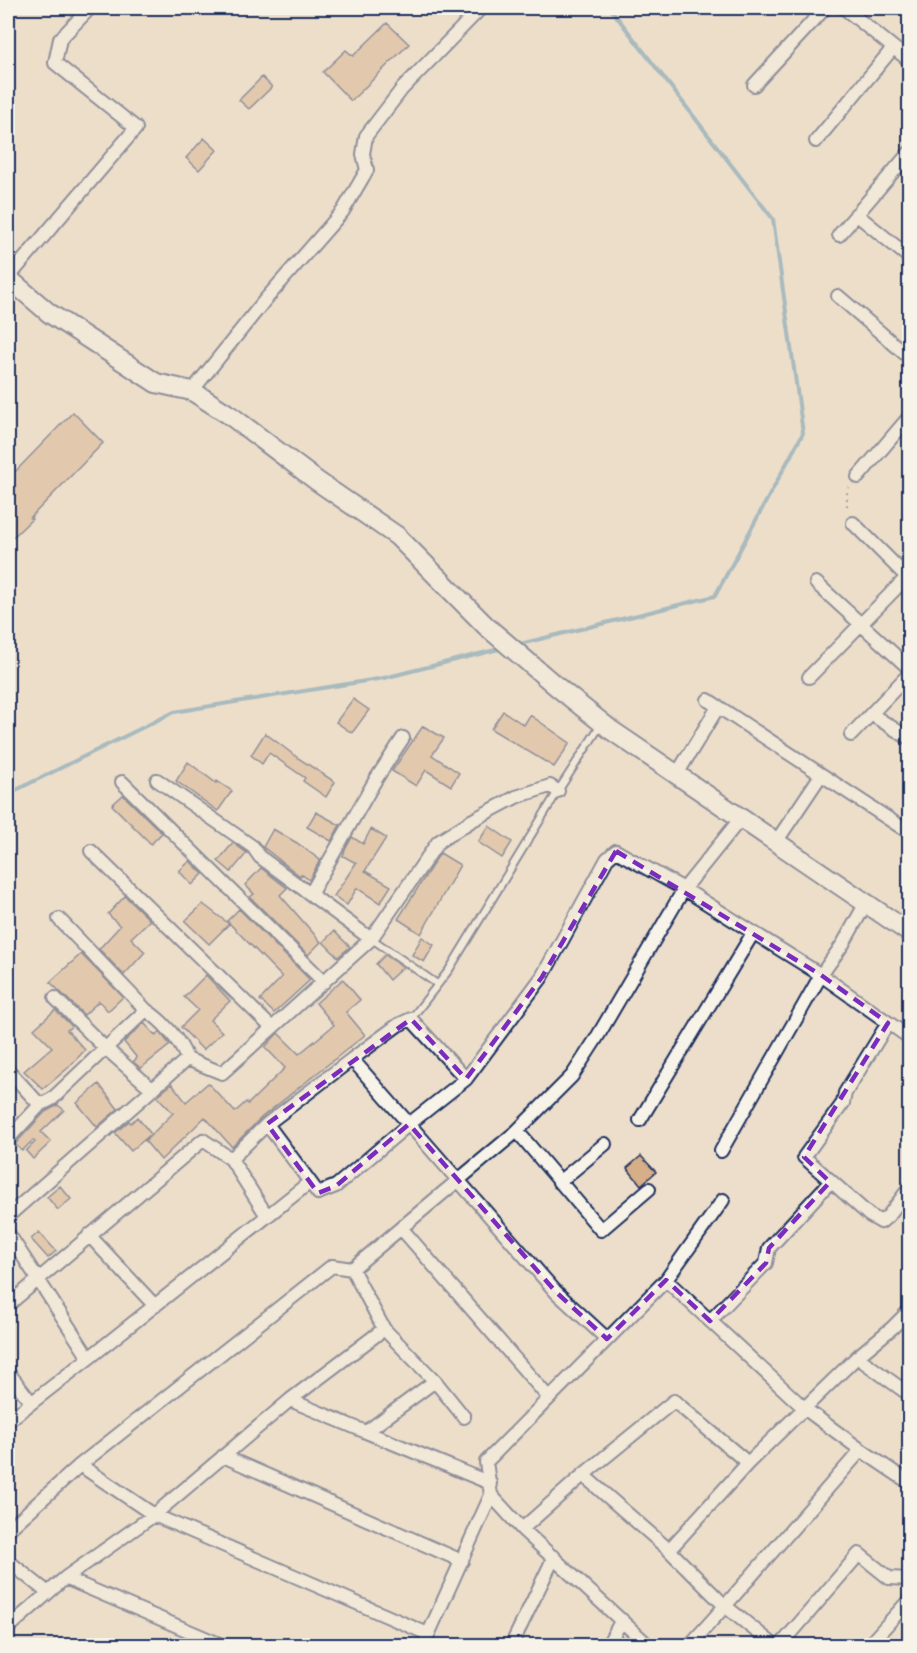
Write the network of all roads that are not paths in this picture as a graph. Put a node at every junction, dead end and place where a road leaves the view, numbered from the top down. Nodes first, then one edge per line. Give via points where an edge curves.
1 (90, 8) edge
2 (481, 8) edge
3 (825, 8) edge
4 (844, 8) edge
5 (893, 48) junction
6 (909, 61) edge
7 (754, 85) dead end
8 (816, 141) dead end
9 (908, 156) edge
10 (856, 214) junction
11 (839, 235) dead end
12 (909, 258) edge
13 (8, 278) edge
14 (838, 296) dead end
15 (909, 358) edge
16 (192, 391) junction
17 (909, 416) edge
18 (858, 477) road end
19 (853, 524) dead end
20 (909, 577) edge
21 (816, 584) dead end
22 (861, 624) junction
23 (909, 671) edge
24 (809, 677) dead end
25 (871, 714) junction
26 (602, 723) junction
27 (851, 735) dead end
28 (404, 738) dead end
29 (909, 739) edge
30 (676, 774) junction
31 (821, 775) junction
32 (157, 780) dead end
33 (122, 782) dead end
34 (558, 791) junction
35 (741, 818) junction
36 (909, 833) edge
37 (776, 842) junction
38 (91, 851) dead end
39 (684, 890) junction
40 (311, 893) junction
41 (866, 903) junction
42 (59, 919) dead end
43 (753, 933) junction
44 (909, 933) edge
45 (371, 939) junction
46 (821, 975) junction
47 (324, 982) junction
48 (437, 984) junction
49 (55, 998) dead end
50 (146, 1010) junction
51 (411, 1019) junction
52 (888, 1023) junction
53 (272, 1028) junction
54 (909, 1038) edge
55 (108, 1048) junction
56 (187, 1059) junction
57 (352, 1059) junction
58 (8, 1070) edge
59 (466, 1079) junction
60 (152, 1089) junction
61 (40, 1105) junction
62 (640, 1120) dead end
63 (267, 1124) junction
64 (409, 1124) junction
65 (517, 1131) junction
66 (8, 1139) edge
67 (604, 1144) dead end
68 (721, 1151) dead end
69 (231, 1159) junction
70 (458, 1180) junction
71 (310, 1182) junction
72 (559, 1182) junction
73 (830, 1182) junction
74 (909, 1187) edge
75 (649, 1189) dead end
76 (723, 1200) dead end
77 (8, 1216) edge
78 (267, 1216) junction
79 (401, 1228) junction
80 (8, 1233) edge
81 (89, 1235) junction
82 (352, 1269) junction
83 (38, 1279) junction
84 (666, 1280) junction
85 (8, 1305) edge
86 (155, 1306) junction
87 (909, 1310) edge
88 (710, 1322) junction
89 (384, 1329) junction
90 (607, 1339) junction
91 (857, 1357) junction
92 (89, 1358) junction
93 (8, 1372) edge
94 (435, 1381) junction
95 (909, 1395) edge
96 (549, 1398) junction
97 (290, 1400) junction
98 (31, 1402) junction
99 (804, 1408) junction
100 (464, 1417) dead end
101 (8, 1421) edge
102 (366, 1431) junction
103 (861, 1450) junction
104 (223, 1456) junction
105 (748, 1463) junction
106 (80, 1465) junction
107 (584, 1474) junction
108 (909, 1482) edge
109 (491, 1489) junction
110 (154, 1515) junction
111 (522, 1529) junction
112 (8, 1530) edge
113 (669, 1550) junction
114 (554, 1557) junction
115 (462, 1561) junction
116 (8, 1562) edge
117 (65, 1578) junction
118 (909, 1580) edge
119 (47, 1592) junction
120 (909, 1599) edge
121 (725, 1606) junction
122 (622, 1620) junction
123 (8, 1628) edge
124 (425, 1640) edge
125 (224, 1646) edge
126 (512, 1646) edge
127 (607, 1646) edge
128 (650, 1646) edge
129 (689, 1646) edge
130 (775, 1646) edge
131 (780, 1646) edge
132 (868, 1646) edge

1 - 13 street via 60,39 56,63 136,128
2 - 16 street via 402,89 366,136 363,154 367,171 343,211
3 - 7 street
4 - 5 street
5 - 6 street
5 - 8 street
9 - 10 street
10 - 11 street
10 - 12 street
13 - 16 street via 48,313 156,383
14 - 15 street
16 - 26 street via 397,537 502,640
17 - 18 street
19 - 20 street
20 - 22 street
21 - 22 street
22 - 23 street
22 - 24 street
23 - 25 street
25 - 27 street
25 - 29 street
26 - 30 street
26 - 34 lane
28 - 40 street
30 - 31 street via 713,703
30 - 35 street
31 - 36 street
31 - 37 street
32 - 40 street
33 - 47 street
34 - 45 street via 550,786 524,793 438,842
34 - 48 lane
35 - 37 street
35 - 39 street
37 - 41 street
38 - 53 street
39 - 43 street
39 - 59 street via 616,851 607,860 542,977
39 - 65 street via 572,1077
40 - 45 street
41 - 44 street
41 - 46 street
42 - 50 street
43 - 46 street
43 - 62 street
45 - 47 street
45 - 48 lane
46 - 52 street
46 - 68 street
47 - 53 street
48 - 51 lane
49 - 55 street
50 - 55 street
50 - 56 street via 157,1017
51 - 57 street
51 - 59 street
52 - 54 street
52 - 73 street via 845,1093 843,1103 804,1157
53 - 56 street via 222,1073
55 - 60 street
55 - 61 street via 52,1099
56 - 60 street
57 - 63 street
57 - 64 street
58 - 61 street
59 - 64 street
60 - 77 street
61 - 66 street
63 - 69 street
63 - 71 street
64 - 70 street
64 - 71 street via 336,1186 318,1193
65 - 70 street
65 - 72 street
67 - 72 street
69 - 78 street
69 - 81 street via 202,1140
70 - 79 street
70 - 90 street via 556,1292
71 - 78 street
72 - 75 street via 600,1230
73 - 74 street via 881,1222
73 - 88 street via 770,1248 766,1263
76 - 84 street
78 - 86 street
79 - 82 street
79 - 96 street
80 - 83 street
81 - 83 street
81 - 86 street
82 - 89 street
82 - 106 street via 332,1266
83 - 85 street
83 - 92 street
84 - 88 street
84 - 90 street
86 - 92 street
87 - 91 street
88 - 99 street
89 - 94 street
89 - 97 street
90 - 96 street
91 - 95 street
91 - 99 street
92 - 98 street
93 - 98 street
94 - 100 street
94 - 102 street
96 - 109 street via 486,1462
97 - 102 street
97 - 104 street
98 - 101 street
99 - 103 street
99 - 105 street
102 - 109 street
103 - 108 street
103 - 121 street
104 - 110 street
104 - 115 street
105 - 107 street via 674,1401
105 - 113 street
106 - 110 street
106 - 112 street
107 - 111 street
107 - 113 street
109 - 111 street
109 - 115 street
110 - 117 street
110 - 124 street
111 - 114 street
113 - 121 street
114 - 122 street
114 - 126 street
115 - 124 street
116 - 119 street
117 - 119 street
117 - 125 street
118 - 131 street via 890,1578 859,1554
119 - 123 street
120 - 132 street
121 - 129 street
121 - 130 street
122 - 127 street
122 - 128 street

